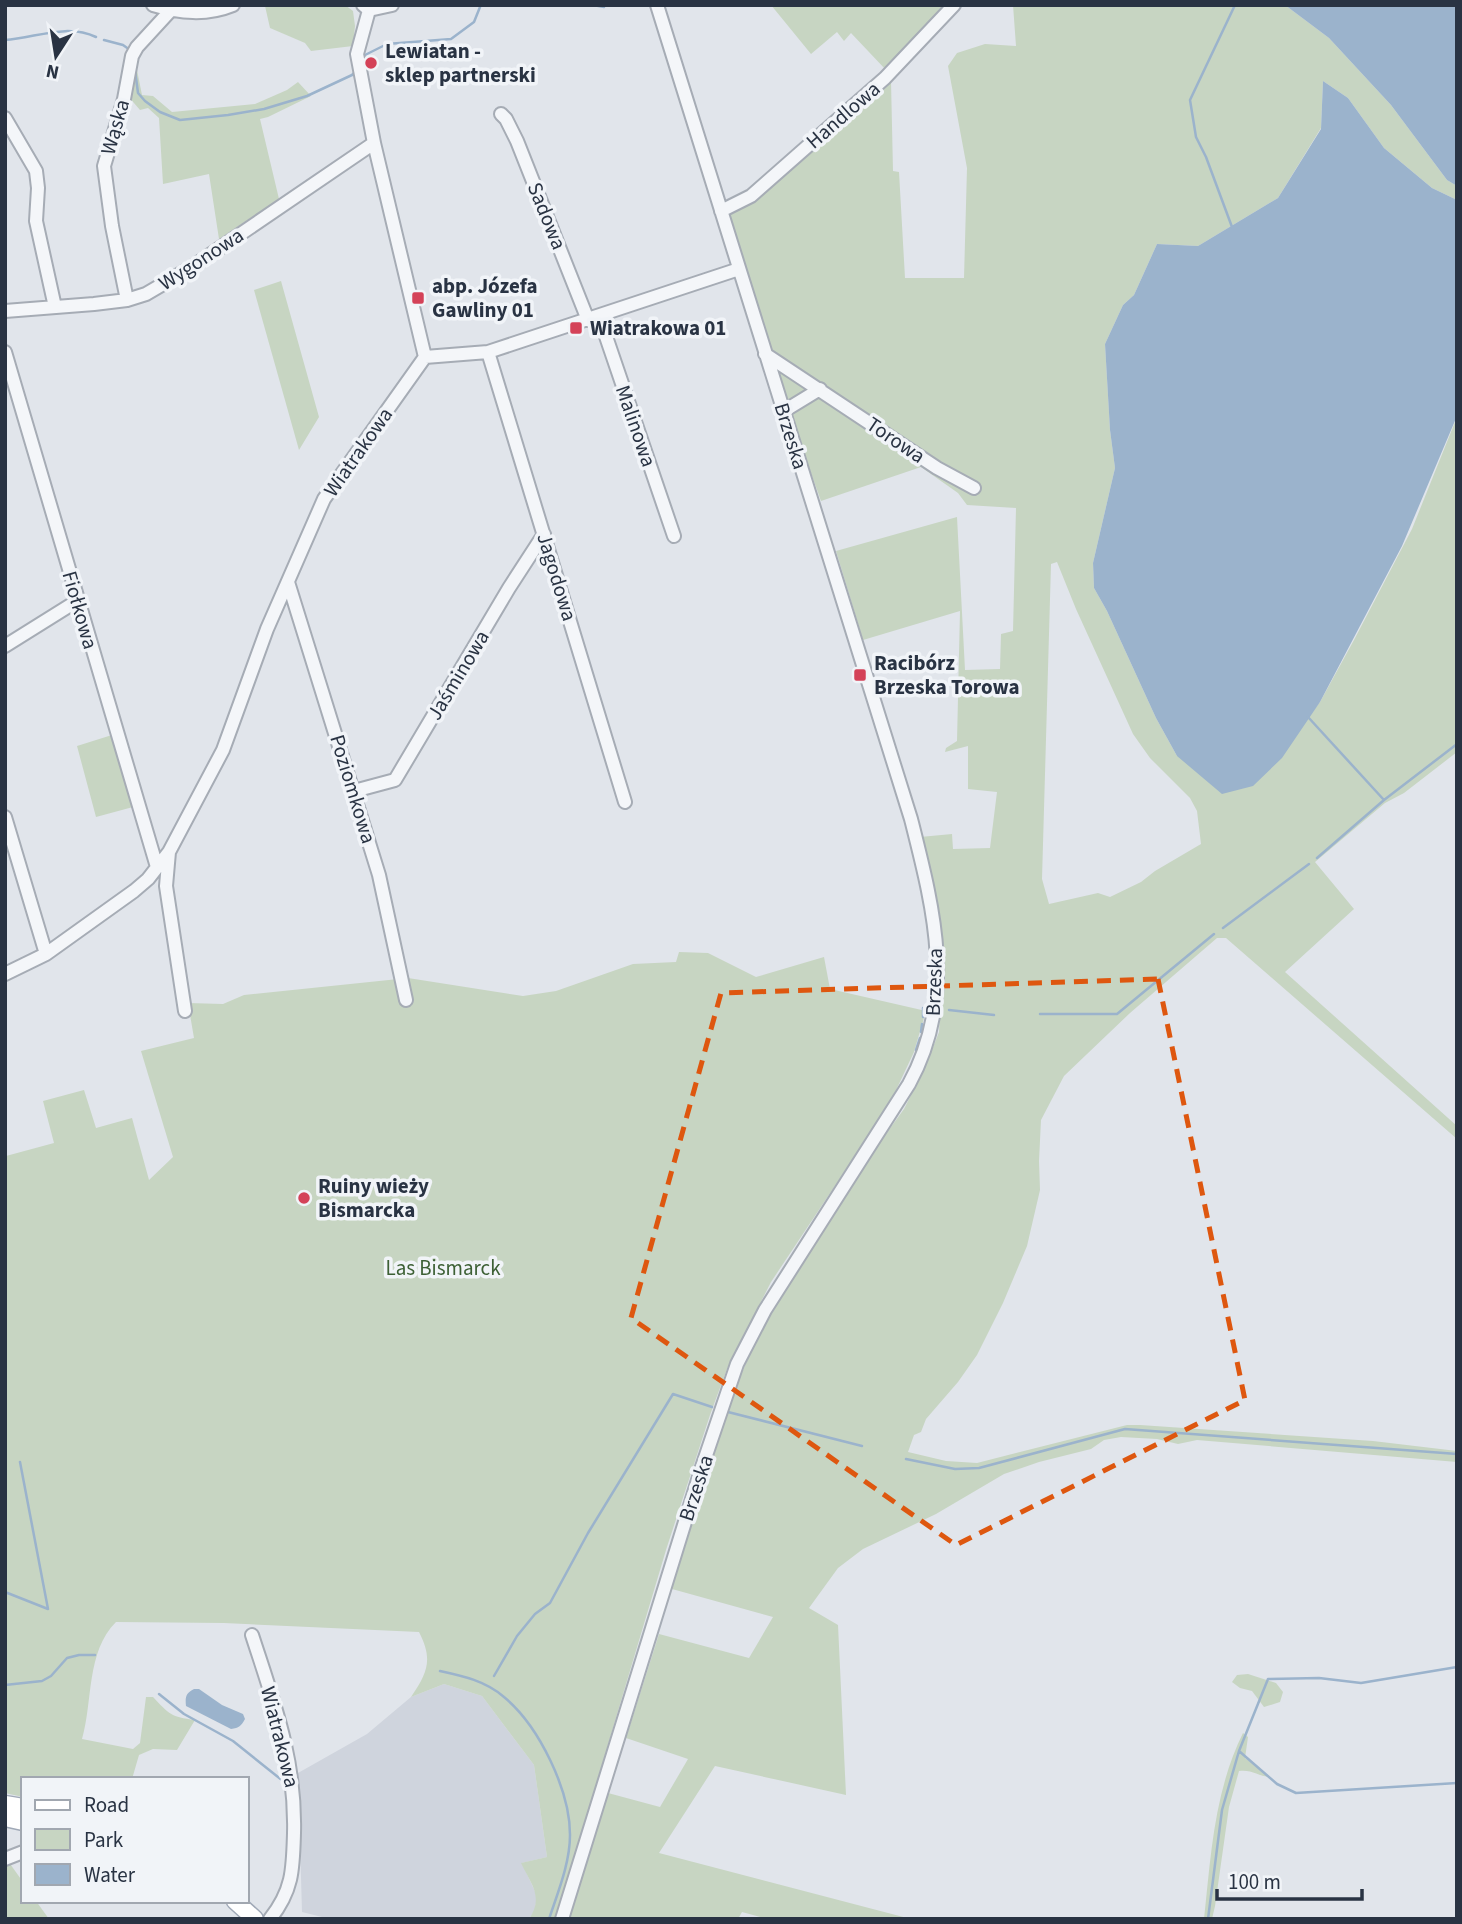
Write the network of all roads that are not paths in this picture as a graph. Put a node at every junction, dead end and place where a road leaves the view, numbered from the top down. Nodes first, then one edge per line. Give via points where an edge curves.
1 (153, 5) edge
2 (233, 5) edge
3 (392, 5) edge
4 (657, 5) edge
5 (954, 5) edge
6 (366, 7) edge
7 (171, 10) junction
8 (501, 114) dead end
9 (5, 118) edge
10 (374, 143) junction
11 (721, 211) junction
12 (739, 269) junction
13 (127, 300) junction
14 (55, 307) junction
15 (5, 311) edge
16 (594, 318) junction
17 (5, 352) edge
18 (488, 352) junction
19 (765, 354) junction
20 (425, 358) junction
21 (820, 388) junction
22 (783, 411) junction
23 (974, 488) dead end
24 (544, 534) junction
25 (674, 536) dead end
26 (288, 582) junction
27 (77, 601) junction
28 (5, 646) edge
29 (354, 791) junction
30 (625, 802) dead end
31 (5, 817) edge
32 (169, 852) junction
33 (157, 867) junction
34 (148, 878) junction
35 (166, 886) junction
36 (46, 954) junction
37 (5, 974) edge
38 (407, 1000) dead end
39 (185, 1011) dead end
40 (252, 1635) dead end
41 (237, 1903) edge
42 (254, 1919) edge
43 (270, 1919) edge
44 (562, 1919) edge

1 - 7 street
2 - 7 street via 215,12
3 - 6 street
4 - 11 street, Brzeska
5 - 11 street, Handlowa via 885,78 751,196
6 - 10 street via 357,54
7 - 13 street, Wąska via 132,56 104,166
8 - 16 street, Sadowa
9 - 14 street via 36,171 36,221
10 - 13 street, Wygonowa via 167,283
10 - 20 street
11 - 12 street, Brzeska
12 - 16 street
12 - 19 street, Brzeska
13 - 14 street, Wygonowa
14 - 15 street, Wygonowa
16 - 18 street
16 - 25 street, Malinowa
17 - 27 street, Fiołkowa
18 - 20 street
18 - 24 street, Jagodowa
19 - 21 street, Torowa
19 - 22 street, Brzeska
20 - 26 street, Wiatrakowa via 324,499
21 - 22 street
21 - 23 street, Torowa
22 - 44 street, Brzeska via 916,839 936,939 934,1022 909,1084 765,1310 737,1364
24 - 29 street, Jaśminowa via 395,780
24 - 30 street, Jagodowa
26 - 29 street, Poziomkowa
26 - 32 street, Wiatrakowa via 223,750
27 - 28 street
27 - 33 street, Fiołkowa
29 - 38 street, Poziomkowa via 379,875
31 - 36 street
32 - 33 street, Wiatrakowa
32 - 35 street, Wiatrakowa
33 - 34 street, Wiatrakowa
34 - 35 street
34 - 36 street, Wiatrakowa
35 - 39 street, Wiatrakowa
36 - 37 street, Wiatrakowa
40 - 43 street, Wiatrakowa via 283,1732 295,1799 291,1883
41 - 42 main road

